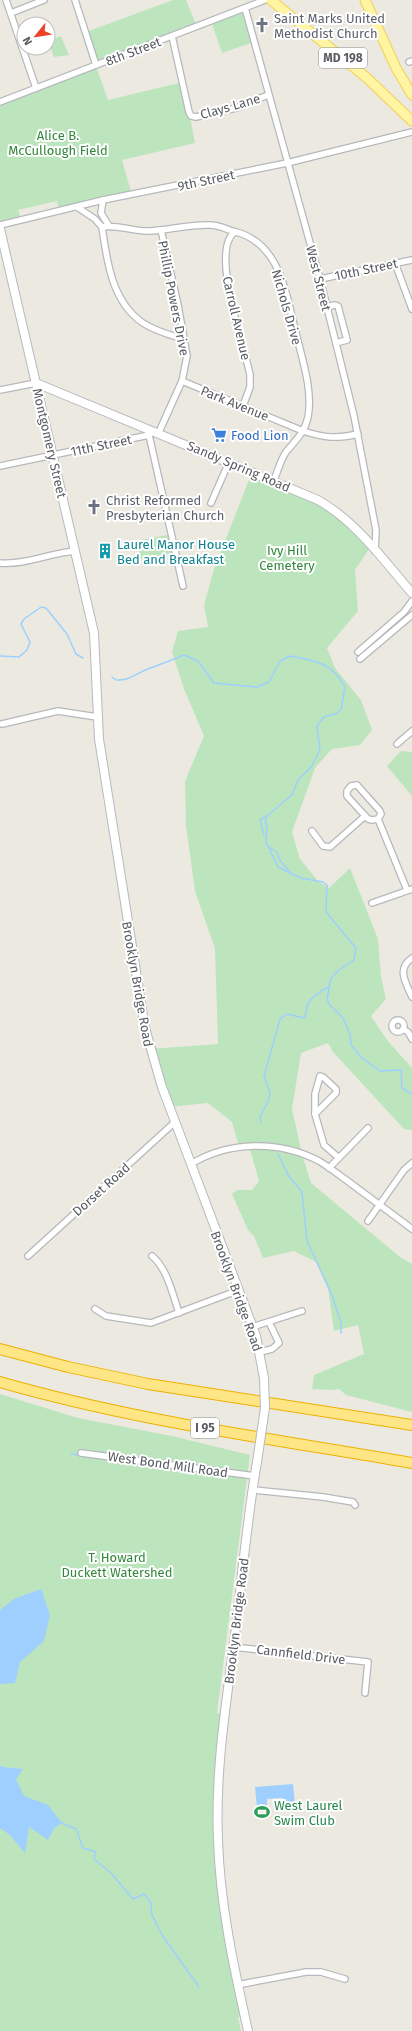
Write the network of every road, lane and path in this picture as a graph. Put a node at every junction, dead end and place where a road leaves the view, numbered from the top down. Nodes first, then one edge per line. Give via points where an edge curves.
1 (6, 0) edge
2 (44, 0) edge
3 (75, 0) edge
4 (265, 0) edge
5 (271, 0) edge
6 (365, 0) edge
7 (245, 8) junction
8 (11, 13) junction
9 (172, 36) junction
10 (96, 65) junction
11 (36, 88) junction
12 (268, 95) junction
13 (412, 95) edge
14 (0, 102) edge
15 (412, 121) edge
16 (412, 132) edge
17 (287, 163) junction
18 (103, 200) junction
19 (77, 207) junction
20 (0, 225) edge
21 (108, 226) junction
22 (102, 227) junction
23 (0, 229) edge
24 (161, 230) junction
25 (235, 232) junction
26 (412, 260) edge
27 (395, 263) junction
28 (320, 279) junction
29 (326, 306) junction
30 (412, 309) edge
31 (183, 339) junction
32 (336, 343) junction
33 (182, 381) junction
34 (36, 382) junction
35 (0, 390) edge
36 (243, 406) junction
37 (303, 431) junction
38 (153, 432) junction
39 (358, 434) junction
40 (53, 455) junction
41 (229, 462) junction
42 (0, 466) edge
43 (274, 480) junction
44 (211, 503) dead end
45 (75, 551) junction
46 (375, 551) junction
47 (0, 563) edge
48 (183, 586) dead end
49 (412, 593) edge
50 (412, 601) edge
51 (412, 615) edge
52 (358, 652) dead end
53 (96, 657) joint
54 (360, 659) dead end
55 (97, 717) junction
56 (2, 724) dead end
57 (412, 731) edge
58 (397, 744) dead end
59 (365, 816) junction
60 (378, 819) junction
61 (312, 832) dead end
62 (410, 890) edge
63 (372, 903) dead end
64 (412, 958) edge
65 (412, 997) edge
66 (403, 1029) dead end
67 (412, 1039) edge
68 (315, 1114) junction
69 (175, 1122) junction
70 (368, 1128) dead end
71 (339, 1158) junction
72 (412, 1163) edge
73 (191, 1164) junction
74 (329, 1168) junction
75 (379, 1204) junction
76 (368, 1221) dead end
77 (412, 1229) edge
78 (28, 1256) dead end
79 (152, 1256) dead end
80 (239, 1290) junction
81 (94, 1309) dead end
82 (302, 1311) dead end
83 (179, 1313) junction
84 (270, 1322) junction
85 (252, 1327) junction
86 (0, 1349) edge
87 (260, 1352) junction
88 (0, 1382) edge
89 (412, 1425) edge
90 (81, 1453) dead end
91 (412, 1464) edge
92 (255, 1476) junction
93 (253, 1490) junction
94 (355, 1505) dead end
95 (233, 1646) junction
96 (365, 1693) dead end
97 (345, 1979) dead end
98 (237, 1985) junction
99 (248, 2031) edge

1 - 8 street
2 - 8 street
3 - 10 street
4 - 7 street, 8th Street
5 - 15 main road, MD 198 via 353,67
6 - 13 main road, MD 198 via 396,68
7 - 9 street, 8th Street
7 - 12 street, West Street
8 - 11 street
9 - 10 street, 8th Street
9 - 12 street, Clays Lane via 191,116 229,110
10 - 11 street, 8th Street
11 - 14 street, 8th Street
12 - 17 street, West Street
16 - 17 street, 9th Street
17 - 18 street, 9th Street
17 - 28 street, West Street
18 - 19 street, 9th Street
18 - 21 street via 101,214
19 - 20 street, 9th Street
19 - 22 street
21 - 22 street, Nichols Drive
21 - 24 street, Nichols Drive via 141,231
22 - 31 street via 116,290 124,306 144,324
23 - 34 street, Montgomery Street
24 - 25 street, Nichols Drive via 212,225
24 - 31 street, Phillip Powers Drive
25 - 36 street, Carroll Avenue via 227,243 225,264 250,375 250,387
25 - 37 street, Nichols Drive via 247,235 262,247 274,262 283,282 308,390 308,418
26 - 27 street, 10th Street
27 - 28 street, 10th Street
27 - 30 street
28 - 29 street, West Street
29 - 32 street, West Street
29 - 32 street via 338,306 347,337 346,341
31 - 33 street, Phillip Powers Drive via 188,356
32 - 39 street, West Street
33 - 36 street, Park Avenue
33 - 38 street, Phillip Powers Drive
34 - 35 street
34 - 38 street, Sandy Spring Road
34 - 40 street, Montgomery Street
36 - 37 street, Park Avenue
37 - 39 street, Park Avenue via 331,438
37 - 43 street, Nichols Drive via 282,459
38 - 40 street, 11th Street
38 - 41 street, Sandy Spring Road
38 - 48 street
39 - 46 street, West Street via 376,530
40 - 42 street, 11th Street
40 - 45 street, Montgomery Street
41 - 43 street, Sandy Spring Road
41 - 44 street
43 - 46 street, Sandy Spring Road via 334,509 359,531
45 - 47 street via 22,562
45 - 53 street, Montgomery Street via 94,633
46 - 49 street, Sandy Spring Road
50 - 52 street via 404,612
51 - 54 street
53 - 55 street, Brooklyn Bridge Road
55 - 56 street via 58,711
55 - 69 street, Brooklyn Bridge Road via 105,784 144,1028
57 - 58 street
59 - 60 street via 372,820
59 - 60 street via 346,794 355,784 380,811
59 - 61 street via 330,847 323,846
60 - 62 street
62 - 63 street
64 - 65 street via 402,968
66 - 67 street
68 - 68 street via 315,1094 320,1076 336,1088 336,1093
68 - 71 street via 322,1142 326,1149
69 - 73 street, Brooklyn Bridge Road
69 - 78 street, Dorset Road
70 - 71 street
71 - 74 street
72 - 75 street
73 - 74 street via 218,1151 249,1146 302,1154
73 - 80 street, Brooklyn Bridge Road
74 - 75 street
75 - 76 street
75 - 77 street
79 - 83 street via 161,1267
80 - 83 street
80 - 85 street, Brooklyn Bridge Road
81 - 83 street via 106,1316 145,1323 157,1322
82 - 84 street
84 - 85 street
84 - 87 street via 279,1343 272,1349
85 - 87 street, Brooklyn Bridge Road
86 - 89 highway via 148,1384
87 - 92 street, Brooklyn Bridge Road, bridge via 264,1378 264,1408
88 - 91 highway, I 95 via 140,1417
90 - 92 street, West Bond Mill Road
92 - 93 street, Brooklyn Bridge Road
93 - 94 street via 323,1497 353,1502
93 - 95 street, Brooklyn Bridge Road
95 - 96 street, Cannfield Drive via 368,1662
95 - 98 street, Brooklyn Bridge Road via 222,1733 217,1820 224,1914
97 - 98 street via 321,1972 306,1972
98 - 99 street, Brooklyn Bridge Road

